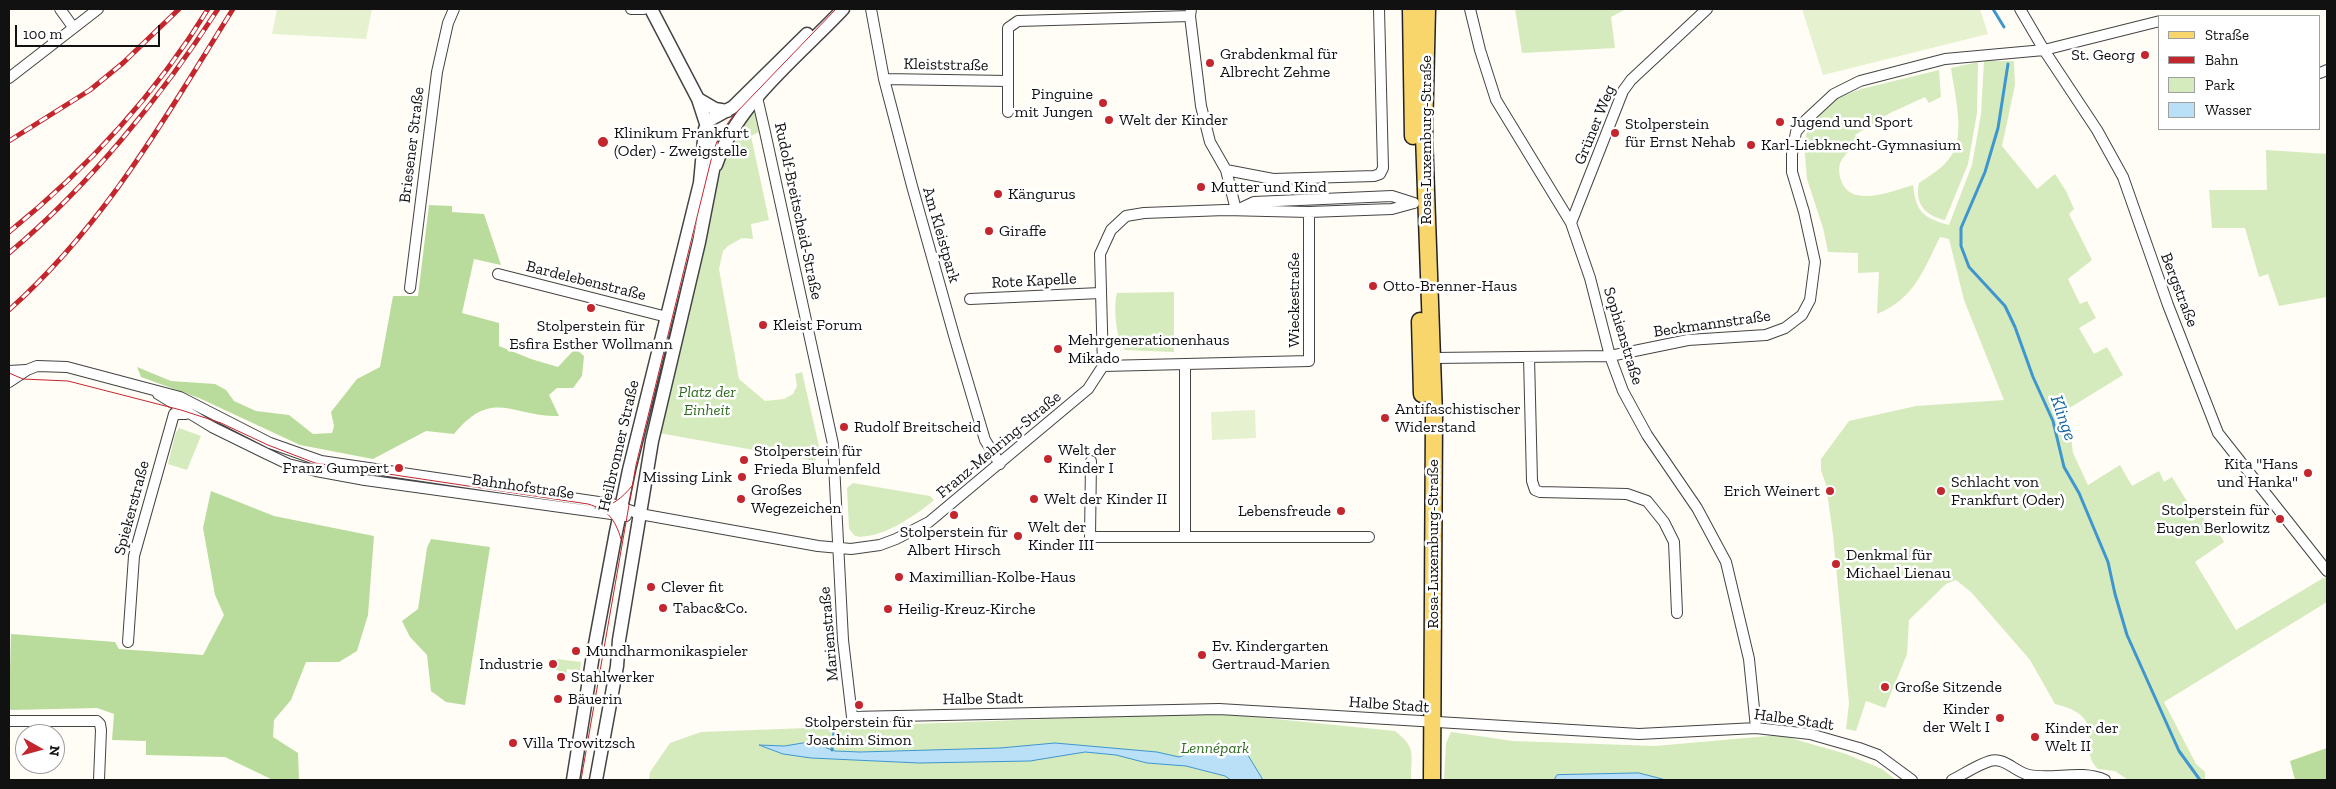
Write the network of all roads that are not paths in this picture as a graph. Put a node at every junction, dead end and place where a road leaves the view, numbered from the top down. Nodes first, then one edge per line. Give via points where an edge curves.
1 (60, 9) edge
2 (98, 9) edge
3 (454, 9) edge
4 (631, 9) edge
5 (644, 9) edge
6 (651, 9) edge
7 (657, 9) edge
8 (832, 9) edge
9 (843, 9) edge
10 (870, 9) edge
11 (1379, 9) edge
12 (1411, 9) edge
13 (1427, 9) edge
14 (1470, 9) edge
15 (1707, 9) edge
16 (2020, 9) edge
17 (1191, 13) edge
18 (2158, 22) edge
19 (660, 24) junction
20 (73, 28) junction
21 (2044, 50) junction
22 (9, 78) edge
23 (884, 79) junction
24 (1008, 81) junction
25 (754, 94) junction
26 (698, 99) junction
27 (727, 111) junction
28 (1008, 112) dead end
29 (706, 122) junction
30 (731, 131) junction
31 (1226, 170) junction
32 (713, 177) junction
33 (1420, 203) junction
34 (1236, 210) junction
35 (1309, 212) junction
36 (1571, 223) junction
37 (498, 274) dead end
38 (410, 288) dead end
39 (1100, 293) junction
40 (970, 299) dead end
41 (667, 317) junction
42 (1427, 354) junction
43 (1610, 356) junction
44 (1529, 357) junction
45 (1185, 364) junction
46 (1103, 366) junction
47 (27, 370) junction
48 (9, 371) edge
49 (9, 382) edge
50 (148, 388) junction
51 (174, 414) joint
52 (190, 415) junction
53 (218, 417) junction
54 (1091, 461) dead end
55 (1000, 464) junction
56 (621, 511) junction
57 (640, 514) junction
58 (1185, 536) junction
59 (1369, 537) dead end
60 (838, 548) junction
61 (2327, 571) edge
62 (1677, 613) dead end
63 (128, 642) dead end
64 (852, 717) joint
65 (9, 721) edge
66 (1428, 723) junction
67 (1756, 728) junction
68 (99, 780) edge
69 (573, 780) edge
70 (596, 780) edge
71 (1423, 780) edge
72 (1432, 780) edge
73 (1912, 780) edge
74 (1952, 780) edge
75 (2105, 780) edge

1 - 20 street
2 - 20 street
3 - 38 street, Briesener Straße via 437,72
4 - 5 street
6 - 19 street, Heilbronner Straße
7 - 19 street, Heilbronner Straße
8 - 25 street
9 - 25 street
10 - 23 street, Am Kleistpark
11 - 31 street via 1383,168 1380,174 1273,179
12 - 33 main road, Rosa-Luxemburg-Straße
13 - 33 main road, Rosa-Luxemburg-Straße
14 - 36 street, Sophienstraße via 1496,100
15 - 36 street, Grüner Weg via 1630,80 1623,91
16 - 21 street, Bergstraße
17 - 24 street, Kleiststraße via 1018,21 1008,28
17 - 31 street via 1201,106 1210,142
18 - 21 street, Beckmannstraße
19 - 26 street, Heilbronner Straße
20 - 22 street
21 - 43 street, Beckmannstraße via 1945,59 1860,81 1834,94 1796,132 1792,154 1792,172 1815,262 1810,300 1802,315 1785,328 1766,335 1688,340
21 - 61 street, Bergstraße via 2097,130 2123,177 2218,433
23 - 24 street, Kleiststraße
23 - 55 street, Am Kleistpark via 985,440
24 - 28 street, Kleiststraße
25 - 27 street
25 - 30 street
25 - 60 street, Rudolf-Breitscheid-Straße via 826,408 836,472
26 - 27 street
26 - 29 street, Heilbronner Straße
27 - 29 street
29 - 30 street via 720,134
29 - 32 street, Heilbronner Straße via 712,145
29 - 41 street, Heilbronner Straße via 700,183
30 - 32 street
31 - 34 street
32 - 57 street, Heilbronner Straße via 652,440
33 - 34 street via 1392,196 1263,201
33 - 35 street via 1392,209
33 - 42 main road, Rosa-Luxemburg-Straße
34 - 35 street
34 - 39 street via 1126,216 1111,230 1100,254
35 - 45 street, Wieckestraße via 1309,361
36 - 43 street, Sophienstraße via 1590,278
37 - 41 street, Bardelebenstraße
39 - 40 street, Rote Kapelle
39 - 46 street
41 - 56 street, Heilbronner Straße
42 - 44 street, Beckmannstraße
42 - 66 main road, Rosa-Luxemburg-Straße
43 - 44 street, Beckmannstraße
43 - 67 street, Sophienstraße via 1623,392 1642,426 1697,508 1726,562 1749,659
44 - 62 street via 1532,482 1535,490 1627,494 1647,501 1664,522 1674,542
45 - 46 street, Wieckestraße
45 - 58 street
46 - 55 street, Franz-Mehring-Straße via 1088,389
47 - 48 street, Bahnhofstraße
47 - 49 street, Bahnhofstraße
47 - 50 street, Bahnhofstraße via 51,365 67,367
50 - 52 street, Bahnhofstraße
50 - 53 street, Bahnhofstraße via 180,397
51 - 52 street, Bahnhofstraße
51 - 63 street, Spiekerstraße via 134,556
52 - 53 street, Bahnhofstraße
52 - 56 street, Bahnhofstraße via 288,464 326,473
53 - 56 street, Bahnhofstraße via 270,443 321,461
54 - 58 street via 1090,537
55 - 60 street, Franz-Mehring-Straße via 916,530 896,540 872,546
56 - 57 street, Bahnhofstraße
56 - 69 street, Heilbronner Straße
57 - 60 street, Franz-Mehring-Straße
57 - 70 street, Heilbronner Straße
58 - 59 street
60 - 64 street, Marienstraße via 843,640
64 - 66 street, Halbe Stadt via 1219,709
65 - 68 street via 97,721 102,730
66 - 67 street, Halbe Stadt via 1639,734
66 - 71 main road, Rosa-Luxemburg-Straße
66 - 72 main road, Rosa-Luxemburg-Straße
67 - 73 street, Halbe Stadt via 1810,734 1846,744 1878,755
74 - 75 street via 1991,761 2008,763 2027,774 2075,774

